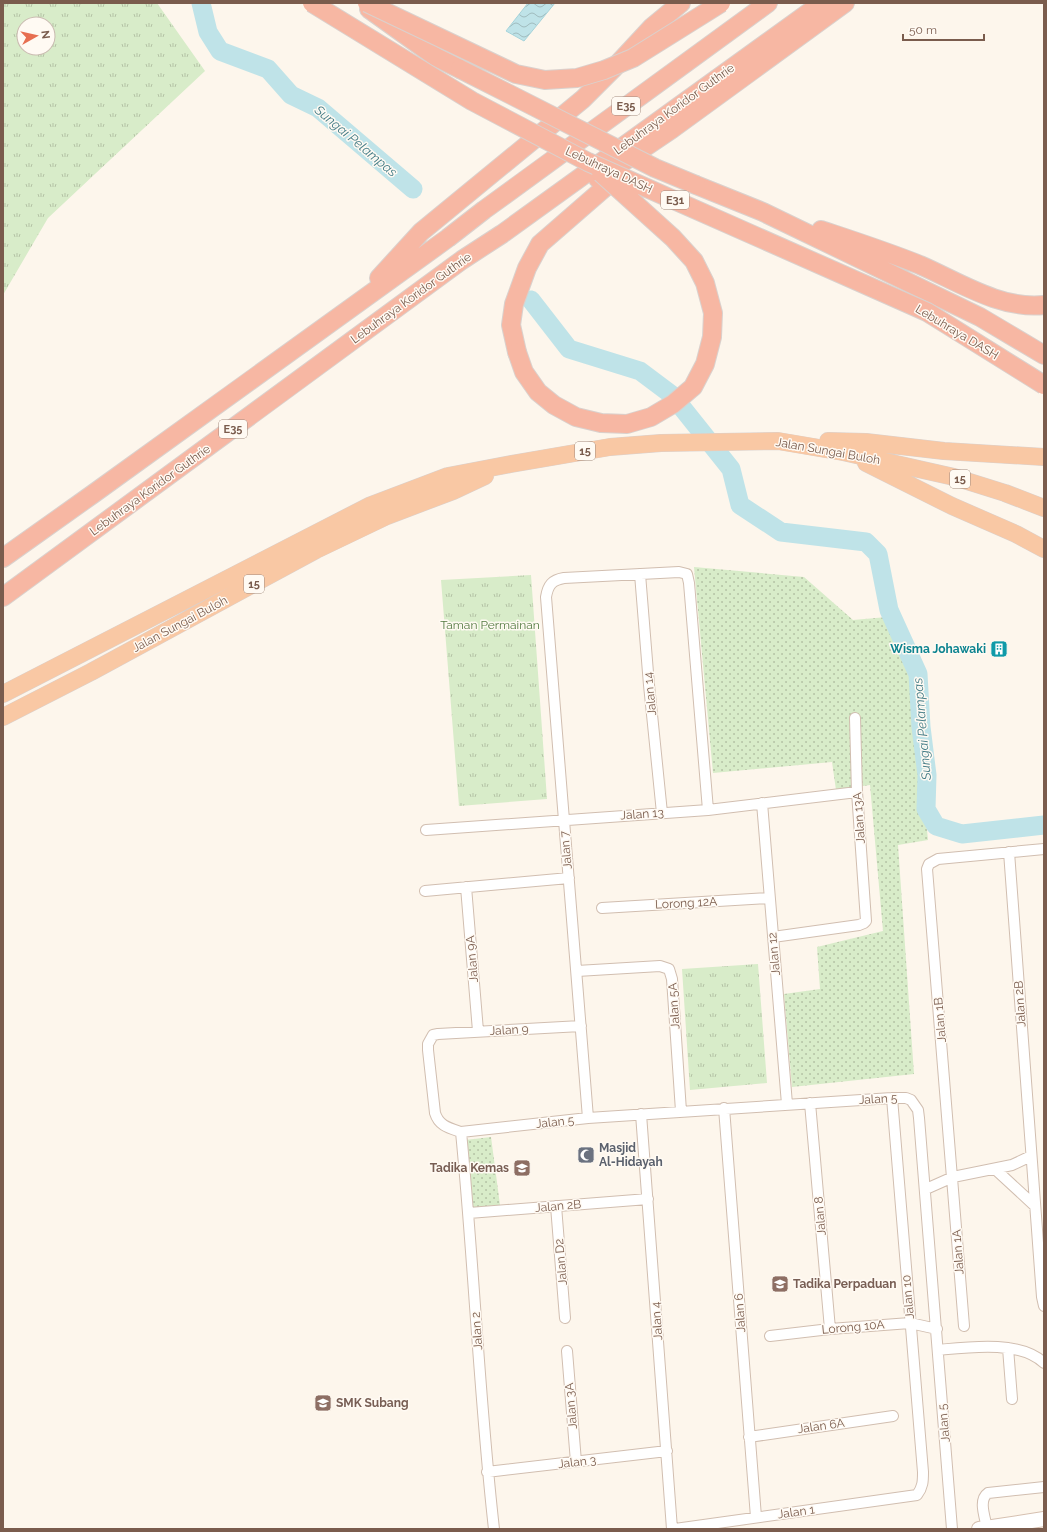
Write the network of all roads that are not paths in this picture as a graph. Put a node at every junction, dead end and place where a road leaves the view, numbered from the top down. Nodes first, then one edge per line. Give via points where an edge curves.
1 (312, 3) edge
2 (360, 3) edge
3 (367, 3) edge
4 (681, 3) edge
5 (721, 3) edge
6 (768, 3) edge
7 (822, 3) edge
8 (845, 3) edge
9 (672, 129) junction
10 (588, 162) junction
11 (763, 212) junction
12 (502, 234) junction
13 (1044, 305) edge
14 (354, 306) junction
15 (1044, 355) edge
16 (1044, 385) edge
17 (806, 446) junction
18 (842, 452) junction
19 (1044, 457) edge
20 (511, 464) junction
21 (1044, 508) edge
22 (1044, 549) edge
23 (3, 558) edge
24 (640, 574) junction
25 (3, 597) edge
26 (3, 694) edge
27 (3, 717) edge
28 (855, 718) dead end
29 (857, 792) junction
30 (762, 803) junction
31 (708, 810) junction
32 (662, 813) junction
33 (563, 820) junction
34 (426, 830) dead end
35 (1044, 849) edge
36 (1009, 852) junction
37 (569, 878) junction
38 (466, 887) junction
39 (425, 891) dead end
40 (769, 898) junction
41 (602, 908) dead end
42 (773, 937) junction
43 (577, 970) junction
44 (581, 1026) junction
45 (478, 1031) junction
46 (892, 1098) junction
47 (810, 1103) junction
48 (787, 1104) junction
49 (724, 1108) junction
50 (682, 1111) junction
51 (642, 1114) junction
52 (588, 1118) junction
53 (461, 1132) junction
54 (1031, 1156) junction
55 (996, 1169) junction
56 (953, 1177) junction
57 (926, 1189) junction
58 (648, 1199) junction
59 (556, 1206) junction
60 (1035, 1206) junction
61 (469, 1213) junction
62 (1044, 1306) edge
63 (566, 1318) dead end
64 (910, 1323) junction
65 (964, 1326) dead end
66 (830, 1329) junction
67 (937, 1329) junction
68 (770, 1336) dead end
69 (1008, 1348) junction
70 (938, 1350) junction
71 (567, 1351) dead end
72 (1044, 1363) edge
73 (1012, 1399) dead end
74 (893, 1416) dead end
75 (749, 1437) junction
76 (666, 1451) junction
77 (576, 1462) junction
78 (487, 1472) junction
79 (1044, 1487) edge
80 (917, 1494) joint
81 (756, 1517) junction
82 (1042, 1523) edge
83 (983, 1528) edge
84 (494, 1529) edge
85 (673, 1529) edge
86 (952, 1529) edge

1 - 10 highway, Lebuhraya DASH / E31, bridge via 472,101
2 - 11 highway, Lebuhraya DASH / E31, bridge via 436,57 655,168
3 - 5 highway, bridge via 516,74 545,80 577,78 633,58
4 - 14 highway via 651,28 583,99 421,232
6 - 14 highway, E35
7 - 12 highway, Lebuhraya Koridor Guthrie / E35
8 - 9 highway
9 - 10 highway, bridge via 540,244 527,268 514,304 511,325 517,352 524,372 538,392 576,418 601,423 627,424 651,417 673,404 693,387 705,364 712,337 713,313 705,283 694,261 673,238
9 - 12 highway via 555,208
10 - 16 highway, Lebuhraya DASH / E31, bridge via 927,312
11 - 13 highway via 919,265 983,294 1012,303
11 - 15 highway, Lebuhraya DASH / E31 via 980,317
12 - 25 highway, Lebuhraya Koridor Guthrie / E35 via 462,260
14 - 23 highway, E35
17 - 18 highway, Jalan Sungai Buloh / 15
17 - 19 highway via 826,440
17 - 20 highway, Jalan Sungai Buloh / 15 via 778,441 661,443 610,447
18 - 21 highway, Jalan Sungai Buloh / 15 via 954,477
18 - 22 highway
20 - 26 highway, Jalan Sungai Buloh / 15 via 448,476 369,506
20 - 27 highway, Jalan Sungai Buloh / 15 via 387,516 316,550
24 - 31 street via 687,574
24 - 32 street, Jalan 14
24 - 33 street, Jalan 7 via 564,578 550,583 547,590
28 - 29 street, Jalan 13A
29 - 30 street, Jalan 13
29 - 42 street, Jalan 13A via 865,922
30 - 31 street, Jalan 13
30 - 40 street, Jalan 12
31 - 32 street, Jalan 13
32 - 33 street, Jalan 13
33 - 34 street, Jalan 13
33 - 37 street, Jalan 7
35 - 36 street
36 - 54 street, Jalan 2B
36 - 56 street, Jalan 1B via 938,859 929,864 927,869
37 - 38 street
37 - 43 street, Jalan 7
38 - 39 street
38 - 45 street, Jalan 9A
40 - 41 street, Lorong 12A
40 - 42 street, Jalan 12
42 - 48 street, Jalan 12
43 - 44 street, Jalan 7
43 - 50 street, Jalan 5A via 660,966 669,969
44 - 45 street, Jalan 9
44 - 52 street, Jalan 7
45 - 53 street, Jalan 9 via 433,1035 428,1044 436,1118 442,1125
46 - 47 street, Jalan 5
46 - 57 street, Jalan 5 via 911,1100 918,1110
46 - 64 street, Jalan 10
47 - 48 street, Jalan 5
47 - 66 street, Jalan 8
48 - 49 street, Jalan 5
49 - 50 street, Jalan 5
49 - 75 street, Jalan 6
50 - 51 street, Jalan 5
51 - 52 street, Jalan 5
51 - 58 street, Jalan 4
52 - 53 street, Jalan 5
53 - 61 street, Jalan 2
54 - 55 street
54 - 60 street, Jalan 2B
55 - 56 street
55 - 60 street
56 - 57 street
56 - 65 street, Jalan 1A
57 - 67 street, Jalan 5
58 - 59 street, Jalan 2B
58 - 76 street, Jalan 4
59 - 61 street, Jalan 2B
59 - 63 street, Jalan D2
60 - 62 street, Jalan 2B
61 - 78 street, Jalan 2
64 - 66 street, Lorong 10A
64 - 67 street, Lorong 10A
64 - 80 street, Jalan 10 via 923,1472 923,1484
66 - 68 street, Lorong 10A
67 - 70 street, Jalan 5
69 - 70 street via 969,1347
69 - 72 street via 1028,1353
69 - 73 street
70 - 86 street, Jalan 5
71 - 77 street, Jalan 3A
74 - 75 street, Jalan 6A
75 - 81 street, Jalan 6
76 - 77 street, Jalan 3
76 - 85 street, Jalan 4
77 - 78 street, Jalan 3
78 - 84 street, Jalan 2
79 - 83 street via 988,1493 982,1501
80 - 81 street, Jalan 1
81 - 85 street, Jalan 1
82 - 83 main road

